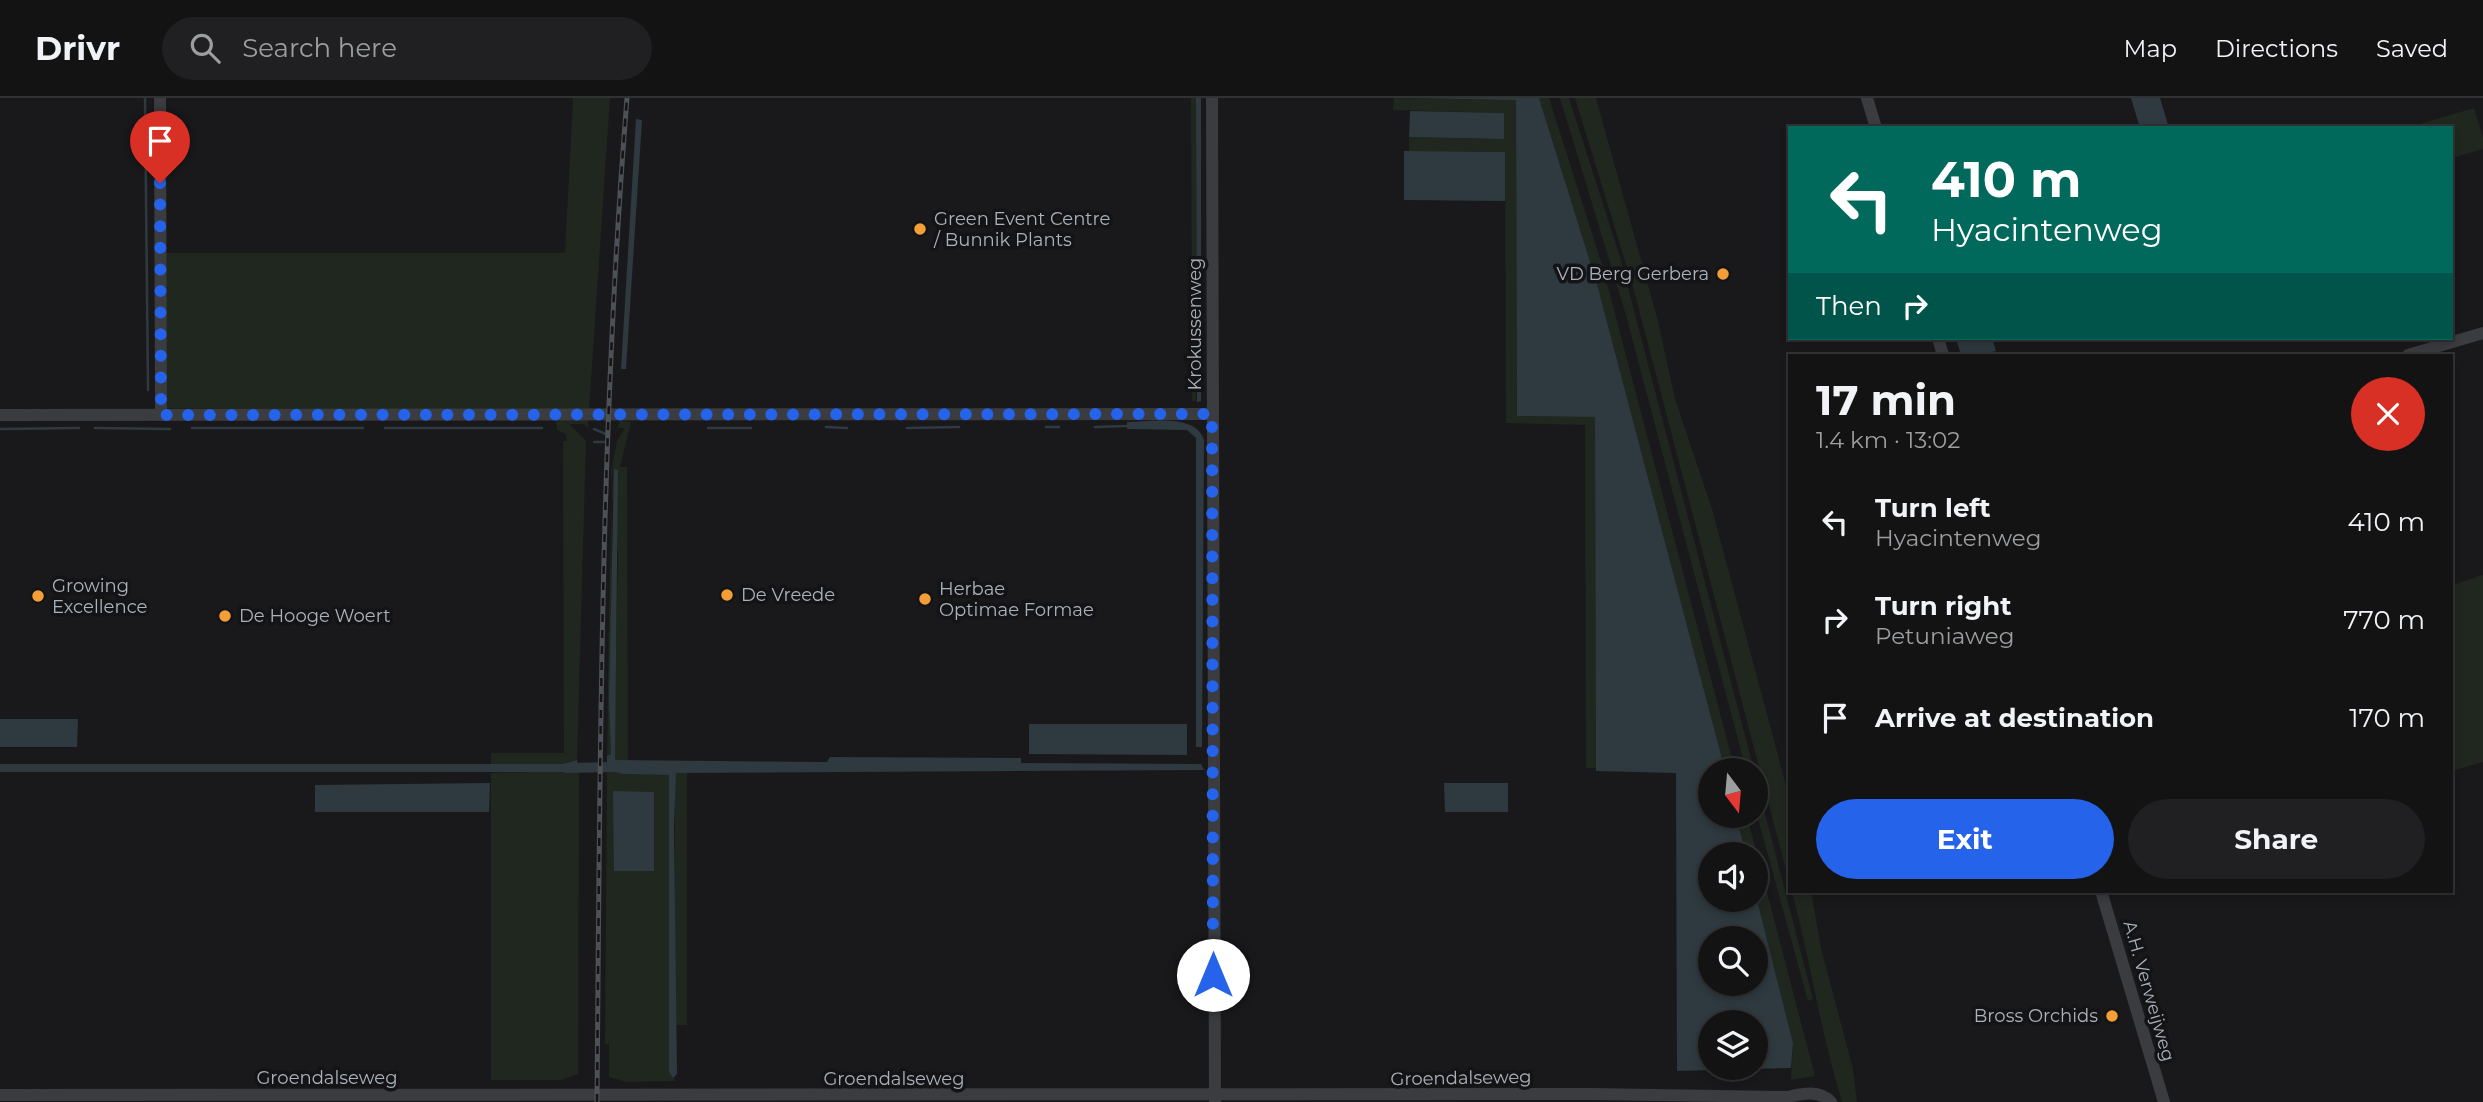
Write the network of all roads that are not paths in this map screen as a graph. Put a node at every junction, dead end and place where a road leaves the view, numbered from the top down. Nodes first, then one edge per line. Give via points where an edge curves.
1 (160, 98) edge
2 (1212, 98) edge
3 (1867, 98) edge
4 (1874, 126) edge
5 (2483, 333) edge
6 (2411, 354) edge
7 (1212, 414) junction
8 (0, 415) edge
9 (161, 415) junction
10 (2102, 893) edge
11 (0, 1095) edge
12 (1788, 1097) junction
13 (1215, 1099) edge
14 (1828, 1100) edge
15 (1802, 1102) edge
16 (2164, 1102) edge

1 - 9 street
2 - 7 street, Krokussenweg
3 - 4 street
5 - 6 street
7 - 9 street
7 - 13 street, Krokussenweg
8 - 9 street
10 - 16 street, A.H. Verweijweg
11 - 13 street, Groendalseweg
12 - 13 street, Groendalseweg
12 - 14 street, Groendalseweg
12 - 15 street, Groendalseweg

